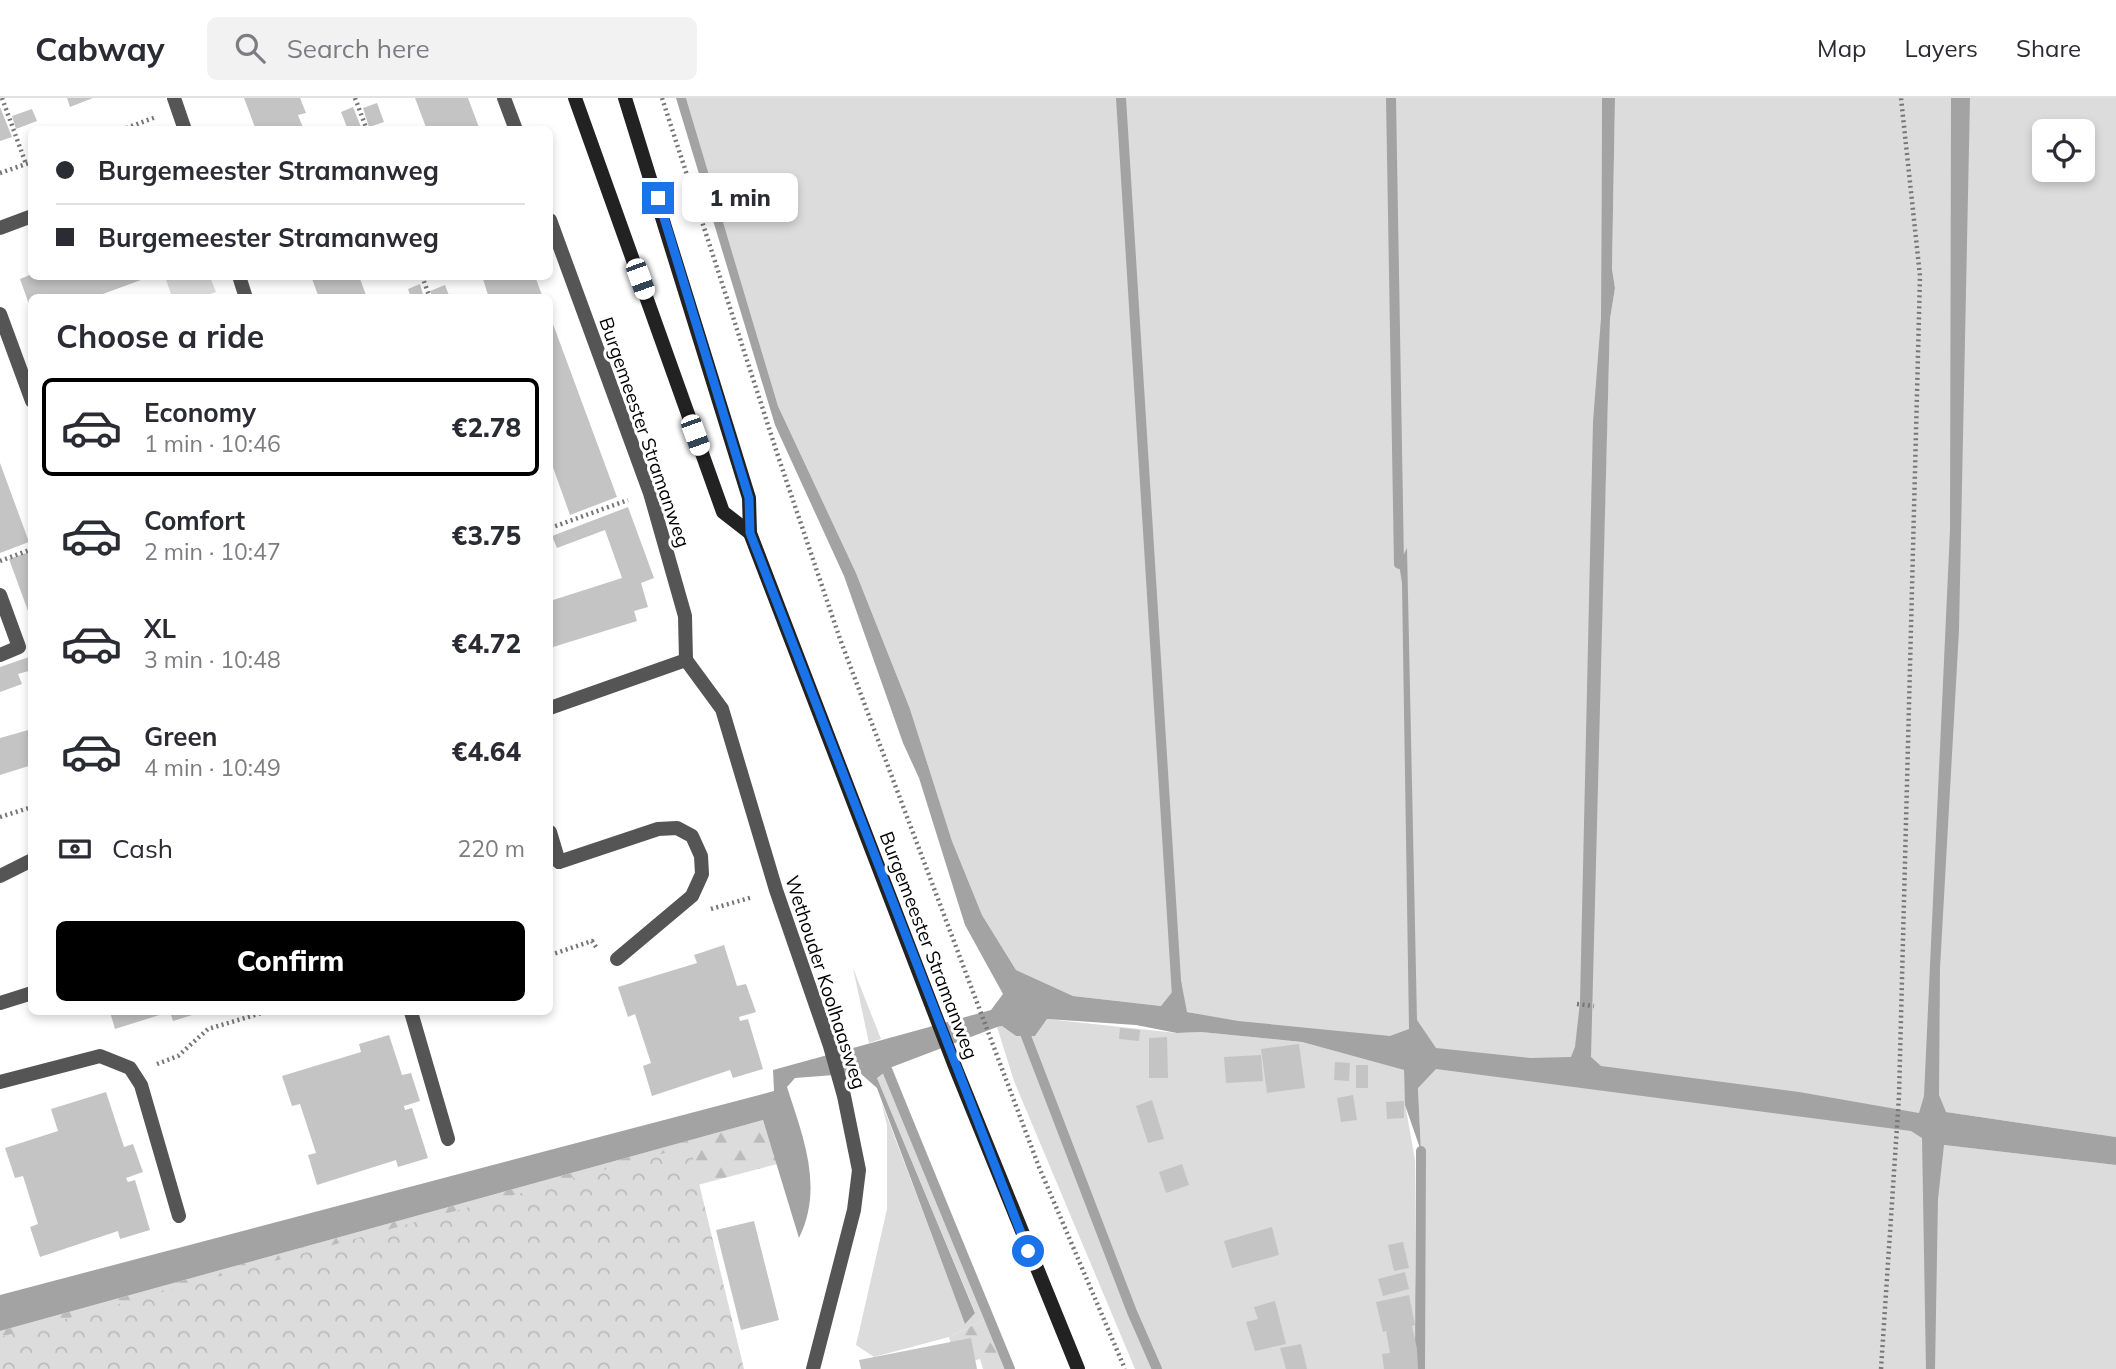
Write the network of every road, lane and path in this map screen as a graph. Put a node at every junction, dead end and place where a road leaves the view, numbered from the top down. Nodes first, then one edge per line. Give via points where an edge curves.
1 (2, 98) edge
2 (355, 98) edge
3 (504, 98) edge
4 (575, 98) edge
5 (625, 98) edge
6 (662, 98) edge
7 (1901, 98) edge
8 (176, 103) edge
9 (129, 126) edge
10 (185, 126) edge
11 (366, 126) edge
12 (514, 126) edge
13 (28, 161) edge
14 (28, 163) edge
15 (0, 173) edge
16 (28, 218) edge
17 (0, 228) edge
18 (553, 228) edge
19 (0, 314) edge
20 (28, 390) edge
21 (650, 493) junction
22 (553, 527) edge
23 (750, 533) junction
24 (28, 550) edge
25 (0, 561) edge
26 (0, 595) edge
27 (0, 655) edge
28 (686, 660) junction
29 (553, 707) edge
30 (28, 808) edge
31 (0, 817) edge
32 (553, 842) edge
33 (28, 862) edge
34 (0, 876) edge
35 (617, 959) dead end
36 (28, 994) edge
37 (0, 1003) edge
38 (1577, 1004) dead end
39 (1594, 1006) dead end
40 (255, 1015) edge
41 (412, 1015) edge
42 (133, 1073) junction
43 (0, 1082) edge
44 (448, 1139) dead end
45 (179, 1216) dead end
46 (813, 1369) edge
47 (1078, 1369) edge
48 (1125, 1369) edge
49 (1881, 1369) edge

1 - 13 path
2 - 11 path
3 - 12 street
4 - 23 main road via 723,513
5 - 23 main road, Burgemeester Stramanweg via 749,498
6 - 48 path, Burgemeester Stramanweg via 840,639 1039,1167
7 - 49 path via 1920,276 1899,1096
8 - 9 path
8 - 10 street
14 - 15 path
16 - 17 street
18 - 21 street, Burgemeester Stramanweg
19 - 20 street
21 - 22 path
21 - 28 street, Burgemeester Stramanweg via 685,616
23 - 47 main road, Burgemeester Stramanweg via 956,1069
24 - 25 path
26 - 27 street via 19,647
28 - 29 street
28 - 46 street, Wethouder Koolhaasweg via 722,709 776,890 830,1046 859,1170 854,1210
30 - 31 path
32 - 35 street via 559,862 658,829 677,828 692,836 701,856 702,874 692,896
33 - 34 street
36 - 37 street
38 - 39 path
40 - 42 path via 208,1029 178,1056
41 - 44 street
42 - 43 street via 100,1056
42 - 45 street via 141,1085

